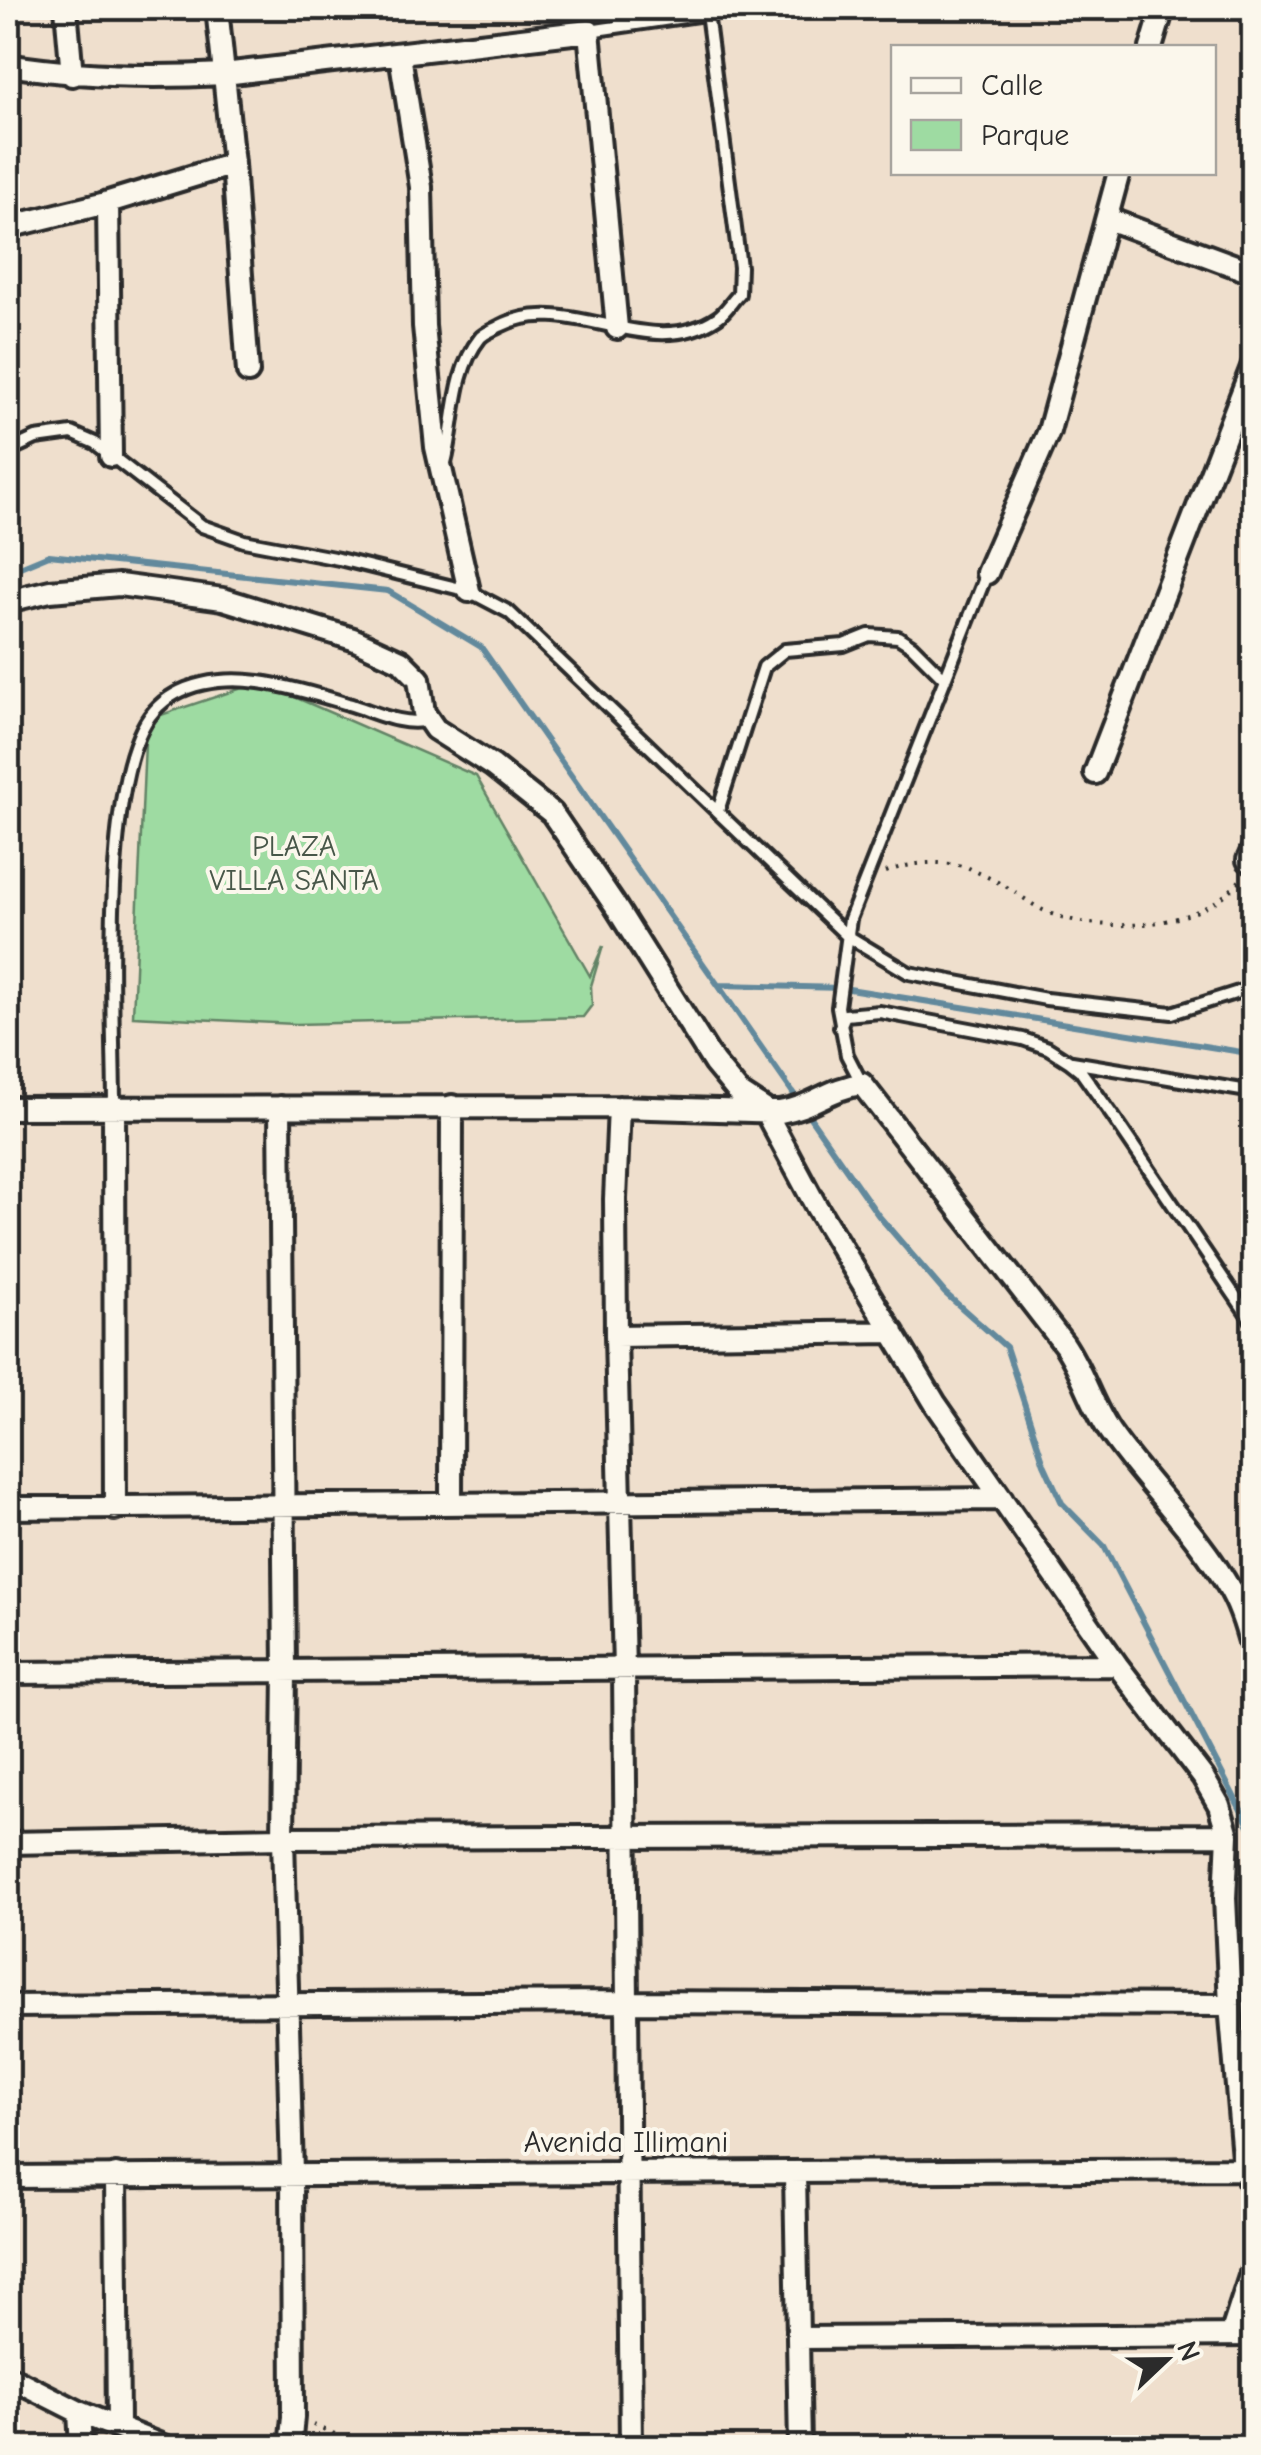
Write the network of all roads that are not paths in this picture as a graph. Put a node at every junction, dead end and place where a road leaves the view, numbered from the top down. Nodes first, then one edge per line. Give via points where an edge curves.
1 (66, 8) edge
2 (217, 8) edge
3 (653, 8) edge
4 (745, 8) edge
5 (1163, 8) edge
6 (707, 13) junction
7 (589, 31) junction
8 (1152, 45) edge
9 (400, 55) junction
10 (8, 66) edge
11 (224, 74) junction
12 (72, 75) junction
13 (233, 164) junction
14 (1118, 175) edge
15 (108, 202) junction
16 (1108, 219) junction
17 (8, 227) edge
18 (1254, 274) edge
19 (618, 328) junction
20 (1254, 362) edge
21 (248, 372) dead end
22 (8, 450) edge
23 (111, 456) junction
24 (442, 473) junction
25 (987, 573) joint
26 (468, 591) junction
27 (8, 600) edge
28 (944, 677) junction
29 (429, 720) junction
30 (1095, 773) dead end
31 (718, 811) junction
32 (846, 935) junction
33 (1254, 987) edge
34 (840, 1027) junction
35 (1070, 1062) junction
36 (862, 1084) junction
37 (1254, 1092) edge
38 (114, 1106) junction
39 (452, 1106) junction
40 (280, 1107) junction
41 (619, 1107) junction
42 (8, 1108) edge
43 (764, 1109) junction
44 (1254, 1324) edge
45 (893, 1332) junction
46 (616, 1336) junction
47 (1002, 1499) junction
48 (452, 1503) junction
49 (620, 1503) junction
50 (284, 1507) junction
51 (8, 1508) edge
52 (115, 1509) junction
53 (1254, 1656) edge
54 (1117, 1665) junction
55 (624, 1670) junction
56 (285, 1672) junction
57 (8, 1673) edge
58 (1228, 1835) junction
59 (624, 1837) junction
60 (283, 1838) junction
61 (8, 1843) edge
62 (625, 2002) junction
63 (286, 2004) junction
64 (1230, 2005) junction
65 (8, 2006) edge
66 (1244, 2169) junction
67 (630, 2171) junction
68 (795, 2173) junction
69 (292, 2174) junction
70 (116, 2176) junction
71 (8, 2177) edge
72 (1254, 2195) edge
73 (1254, 2264) edge
74 (1231, 2335) junction
75 (1254, 2335) edge
76 (798, 2338) junction
77 (8, 2376) edge
78 (80, 2412) junction
79 (118, 2427) junction
80 (82, 2448) edge
81 (168, 2448) edge
82 (290, 2448) edge
83 (630, 2448) edge
84 (800, 2448) edge

1 - 12 street
2 - 11 street
3 - 7 lane
4 - 6 lane
5 - 8 street
6 - 7 lane
6 - 19 lane via 739,294 718,317 689,330 653,335
7 - 9 street
7 - 19 street
9 - 11 street
9 - 24 street via 422,187 424,326
10 - 12 street
11 - 12 street
11 - 13 street
13 - 15 street
13 - 21 street
14 - 16 street
15 - 17 street
15 - 23 street
16 - 18 street
16 - 25 street via 1049,431
19 - 24 lane via 544,315 510,321 481,336 459,378
20 - 30 street
22 - 23 lane via 72,433
23 - 26 lane via 202,526
24 - 26 street
25 - 28 lane
26 - 31 lane via 509,612
27 - 29 street via 119,586 223,600 353,639 401,661 419,679
28 - 31 lane via 898,637 869,635 844,645 785,650 764,667
28 - 32 lane
29 - 38 lane via 406,722 243,680 188,687 154,710 140,731 120,808
29 - 43 street via 552,814 714,1063 738,1092
31 - 32 lane
32 - 33 lane via 909,973 1046,1000 1172,1013
32 - 34 lane
34 - 35 lane via 845,1015 880,1012 1023,1039
34 - 36 lane
35 - 37 lane
35 - 44 lane
36 - 43 street via 804,1108
36 - 53 street via 1064,1344 1110,1432 1231,1591
38 - 40 street
38 - 42 street
38 - 52 street
39 - 40 street
39 - 41 street
39 - 48 street
40 - 50 street
41 - 43 street
41 - 46 street
43 - 45 street
45 - 46 street
45 - 47 street
46 - 49 street
47 - 49 street
47 - 54 street
48 - 49 street
48 - 50 street
49 - 55 street
50 - 52 street
50 - 56 street
51 - 52 street
54 - 55 street
54 - 58 street via 1203,1777
55 - 56 street
55 - 59 street
56 - 57 street
56 - 60 street
58 - 59 street
58 - 64 street
59 - 60 street
59 - 62 street
60 - 61 street
60 - 63 street
62 - 63 street
62 - 64 street
62 - 67 street
63 - 65 street
63 - 69 street
64 - 66 street
66 - 68 street, Avenida Illimani
66 - 72 street
67 - 68 street, Avenida Illimani
67 - 69 street, Avenida Illimani
67 - 83 street
68 - 76 street
69 - 70 street, Avenida Illimani
69 - 82 street
70 - 71 street, Avenida Illimani
70 - 79 street
73 - 74 street
74 - 75 street
74 - 76 street
76 - 84 street
77 - 78 street
78 - 79 street
78 - 80 street
79 - 81 street

